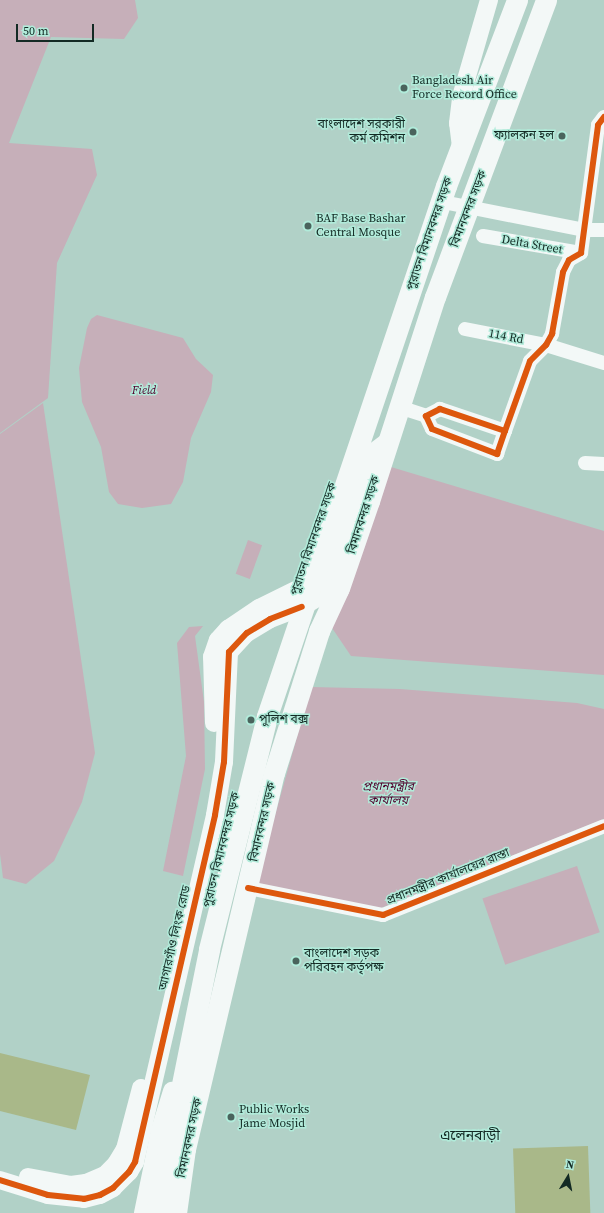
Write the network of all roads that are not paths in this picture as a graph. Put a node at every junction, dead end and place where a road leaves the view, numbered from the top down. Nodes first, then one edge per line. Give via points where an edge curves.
1 (489, 0) edge
2 (517, 0) edge
3 (546, 0) edge
4 (604, 117) edge
5 (461, 147) junction
6 (444, 194) junction
7 (472, 201) junction
8 (585, 230) junction
9 (604, 230) edge
10 (483, 236) dead end
11 (582, 253) junction
12 (465, 329) dead end
13 (546, 345) junction
14 (604, 363) edge
15 (399, 407) junction
16 (426, 416) junction
17 (505, 431) junction
18 (388, 442) junction
19 (585, 463) dead end
20 (604, 464) edge
21 (310, 583) junction
22 (299, 616) junction
23 (319, 631) junction
24 (283, 667) junction
25 (305, 674) junction
26 (604, 826) edge
27 (248, 888) junction
28 (189, 1044) junction
29 (0, 1169) edge
30 (0, 1180) edge
31 (143, 1213) edge
32 (156, 1213) edge
33 (176, 1213) edge

1 - 5 main road via 461,97 458,124
2 - 5 highway, পুরাতন বিমানবন্দর সড়ক
3 - 7 highway, বিমানবন্দর সড়ক
4 - 8 street via 598,125
5 - 6 highway, পুরাতন বিমানবন্দর সড়ক
6 - 7 highway
6 - 21 highway, পুরাতন বিমানবন্দর সড়ক
7 - 8 street
7 - 15 highway, বিমানবন্দর সড়ক via 435,297
8 - 9 street
8 - 11 street
10 - 11 street, Delta Street
11 - 13 street via 569,260 563,272 552,334
12 - 13 street, 114 Rd
13 - 14 street, 114 Rd
13 - 17 street via 530,361
15 - 16 street
15 - 18 highway, বিমানবন্দর সড়ক
16 - 17 street via 440,409
16 - 17 street via 432,429 498,454
18 - 22 main road, বিমানবন্দর সড়ক via 376,451 368,464 325,588
18 - 23 highway, বিমানবন্দর সড়ক via 340,588
19 - 20 street
21 - 22 highway, পুরাতন বিমানবন্দর সড়ক
21 - 29 main road, আগারগাঁও লিংক রোড via 269,602 241,620 228,629 214,649 212,663 215,740 208,813 125,1149 116,1164 105,1175 86,1183 41,1181
22 - 23 highway
22 - 24 highway, পুরাতন বিমানবন্দর সড়ক
22 - 30 main road, আগারগাঁও লিংক রোড via 270,619 247,633 229,652 224,762 215,815 135,1162 113,1188 84,1199 48,1195
23 - 25 highway, বিমানবন্দর সড়ক
24 - 25 highway
24 - 28 highway, পুরাতন বিমানবন্দর সড়ক via 261,738 209,949
25 - 27 highway, বিমানবন্দর সড়ক via 274,773
26 - 27 street, প্রধানমন্ত্রীর কার্যালয়ের রাস্তা via 383,915
27 - 33 highway, বিমানবন্দর সড়ক via 185,1149
28 - 31 main road via 160,1130
28 - 32 highway, পুরাতন বিমানবন্দর সড়ক

